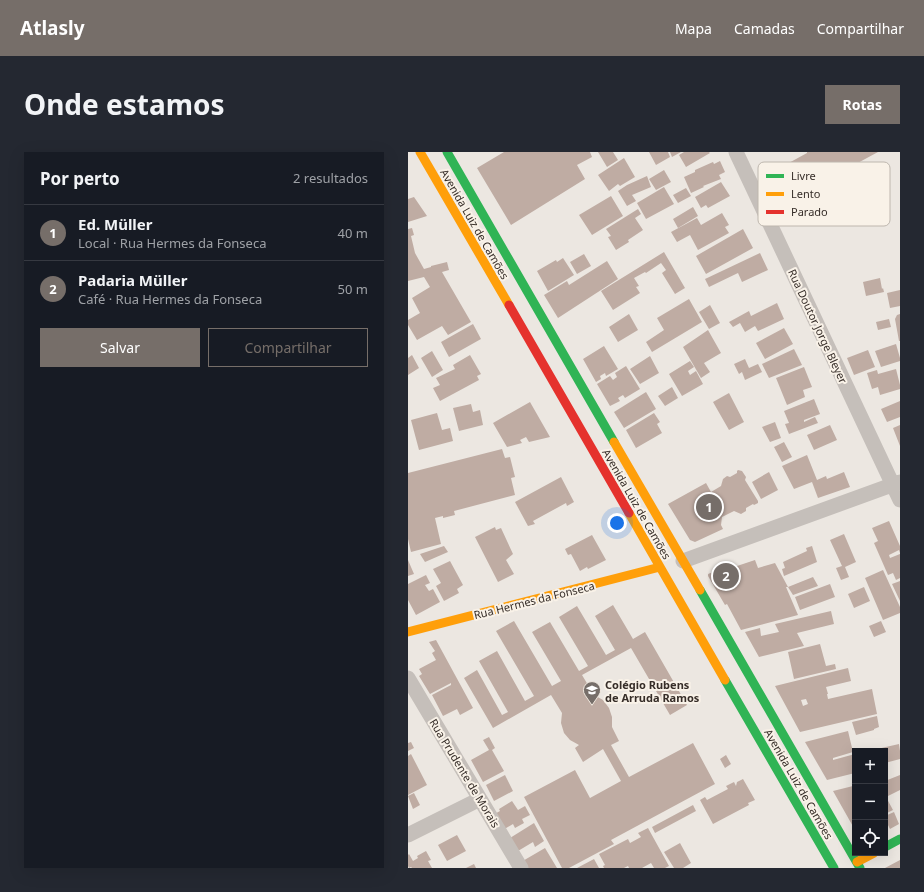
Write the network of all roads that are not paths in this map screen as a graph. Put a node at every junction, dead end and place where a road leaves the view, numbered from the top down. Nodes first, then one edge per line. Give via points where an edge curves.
1 (447, 152) edge
2 (736, 152) edge
3 (419, 154) edge
4 (758, 198) edge
5 (772, 226) edge
6 (896, 483) edge
7 (900, 500) edge
8 (684, 561) junction
9 (660, 568) junction
10 (408, 632) edge
11 (408, 678) edge
12 (480, 799) junction
13 (408, 834) edge
14 (900, 839) edge
15 (888, 845) edge
16 (870, 856) edge
17 (856, 865) edge
18 (521, 868) edge
19 (834, 868) edge

1 - 8 main road, Avenida Luiz de Camões
2 - 4 street, Rua Doutor Jorge Bleyer
3 - 9 main road, Avenida Luiz de Camões
5 - 6 street, Rua Doutor Jorge Bleyer
6 - 7 street, Rua Doutor Jorge Bleyer
6 - 8 street
8 - 17 main road, Avenida Luiz de Camões
9 - 10 main road, Rua Hermes da Fonseca
9 - 19 main road, Avenida Luiz de Camões
11 - 12 street, Rua Prudente de Morais
12 - 13 street
12 - 18 street, Rua Prudente de Morais
14 - 15 main road
16 - 17 main road

